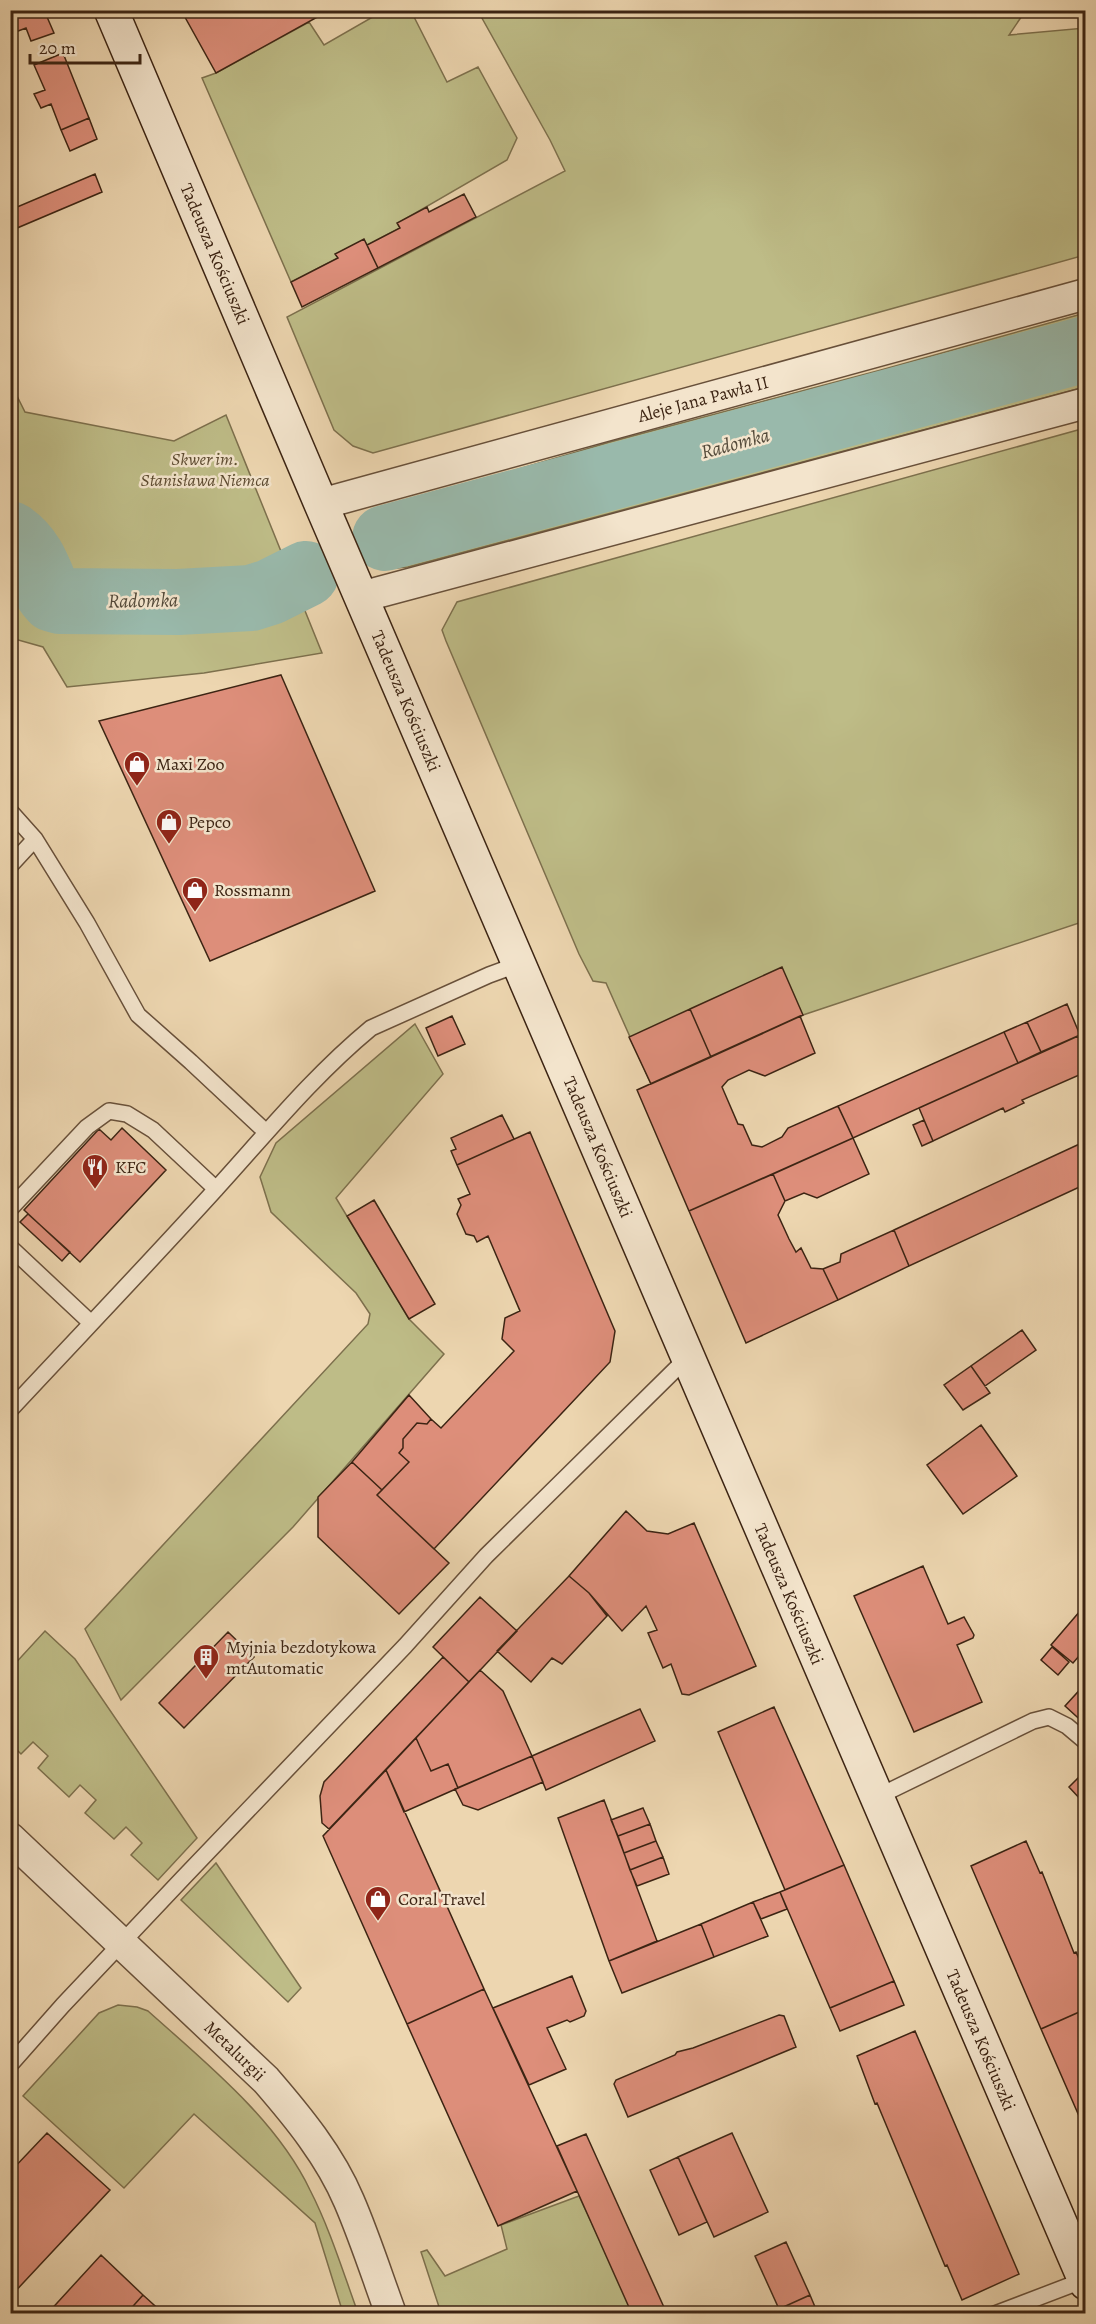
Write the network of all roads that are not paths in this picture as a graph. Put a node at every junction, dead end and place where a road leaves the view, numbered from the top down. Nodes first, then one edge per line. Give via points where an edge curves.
1 (111, 10) edge
2 (1086, 294) edge
3 (1086, 403) edge
4 (321, 504) junction
5 (361, 597) junction
6 (10, 811) edge
7 (35, 839) junction
8 (10, 866) edge
9 (519, 964) junction
10 (266, 1132) junction
11 (216, 1189) junction
12 (10, 1209) edge
13 (10, 1247) edge
14 (91, 1323) junction
15 (688, 1357) junction
16 (10, 1410) edge
17 (1086, 1742) edge
18 (877, 1797) junction
19 (10, 1838) edge
20 (121, 1942) junction
21 (10, 2065) edge
22 (1085, 2281) edge
23 (391, 2313) edge
24 (995, 2313) edge

1 - 4 street, Tadeusza Kościuszki
2 - 4 street, Aleje Jana Pawła II
3 - 5 street
4 - 5 street, Tadeusza Kościuszki
5 - 9 street, Tadeusza Kościuszki
6 - 7 lane
7 - 8 lane
7 - 10 lane via 138,1015
9 - 10 lane via 371,1028 334,1060
9 - 15 street, Tadeusza Kościuszki
10 - 11 lane
11 - 12 lane via 153,1130 127,1114 109,1111 87,1127
11 - 14 lane
13 - 14 lane
14 - 16 lane
15 - 18 street, Tadeusza Kościuszki
15 - 20 lane via 486,1556
17 - 18 lane via 1067,1726 1049,1717 1041,1719
18 - 22 street, Tadeusza Kościuszki
19 - 20 street, Metalurgii
20 - 21 lane
20 - 23 street, Metalurgii via 266,2080 299,2118 349,2200
22 - 24 lane

